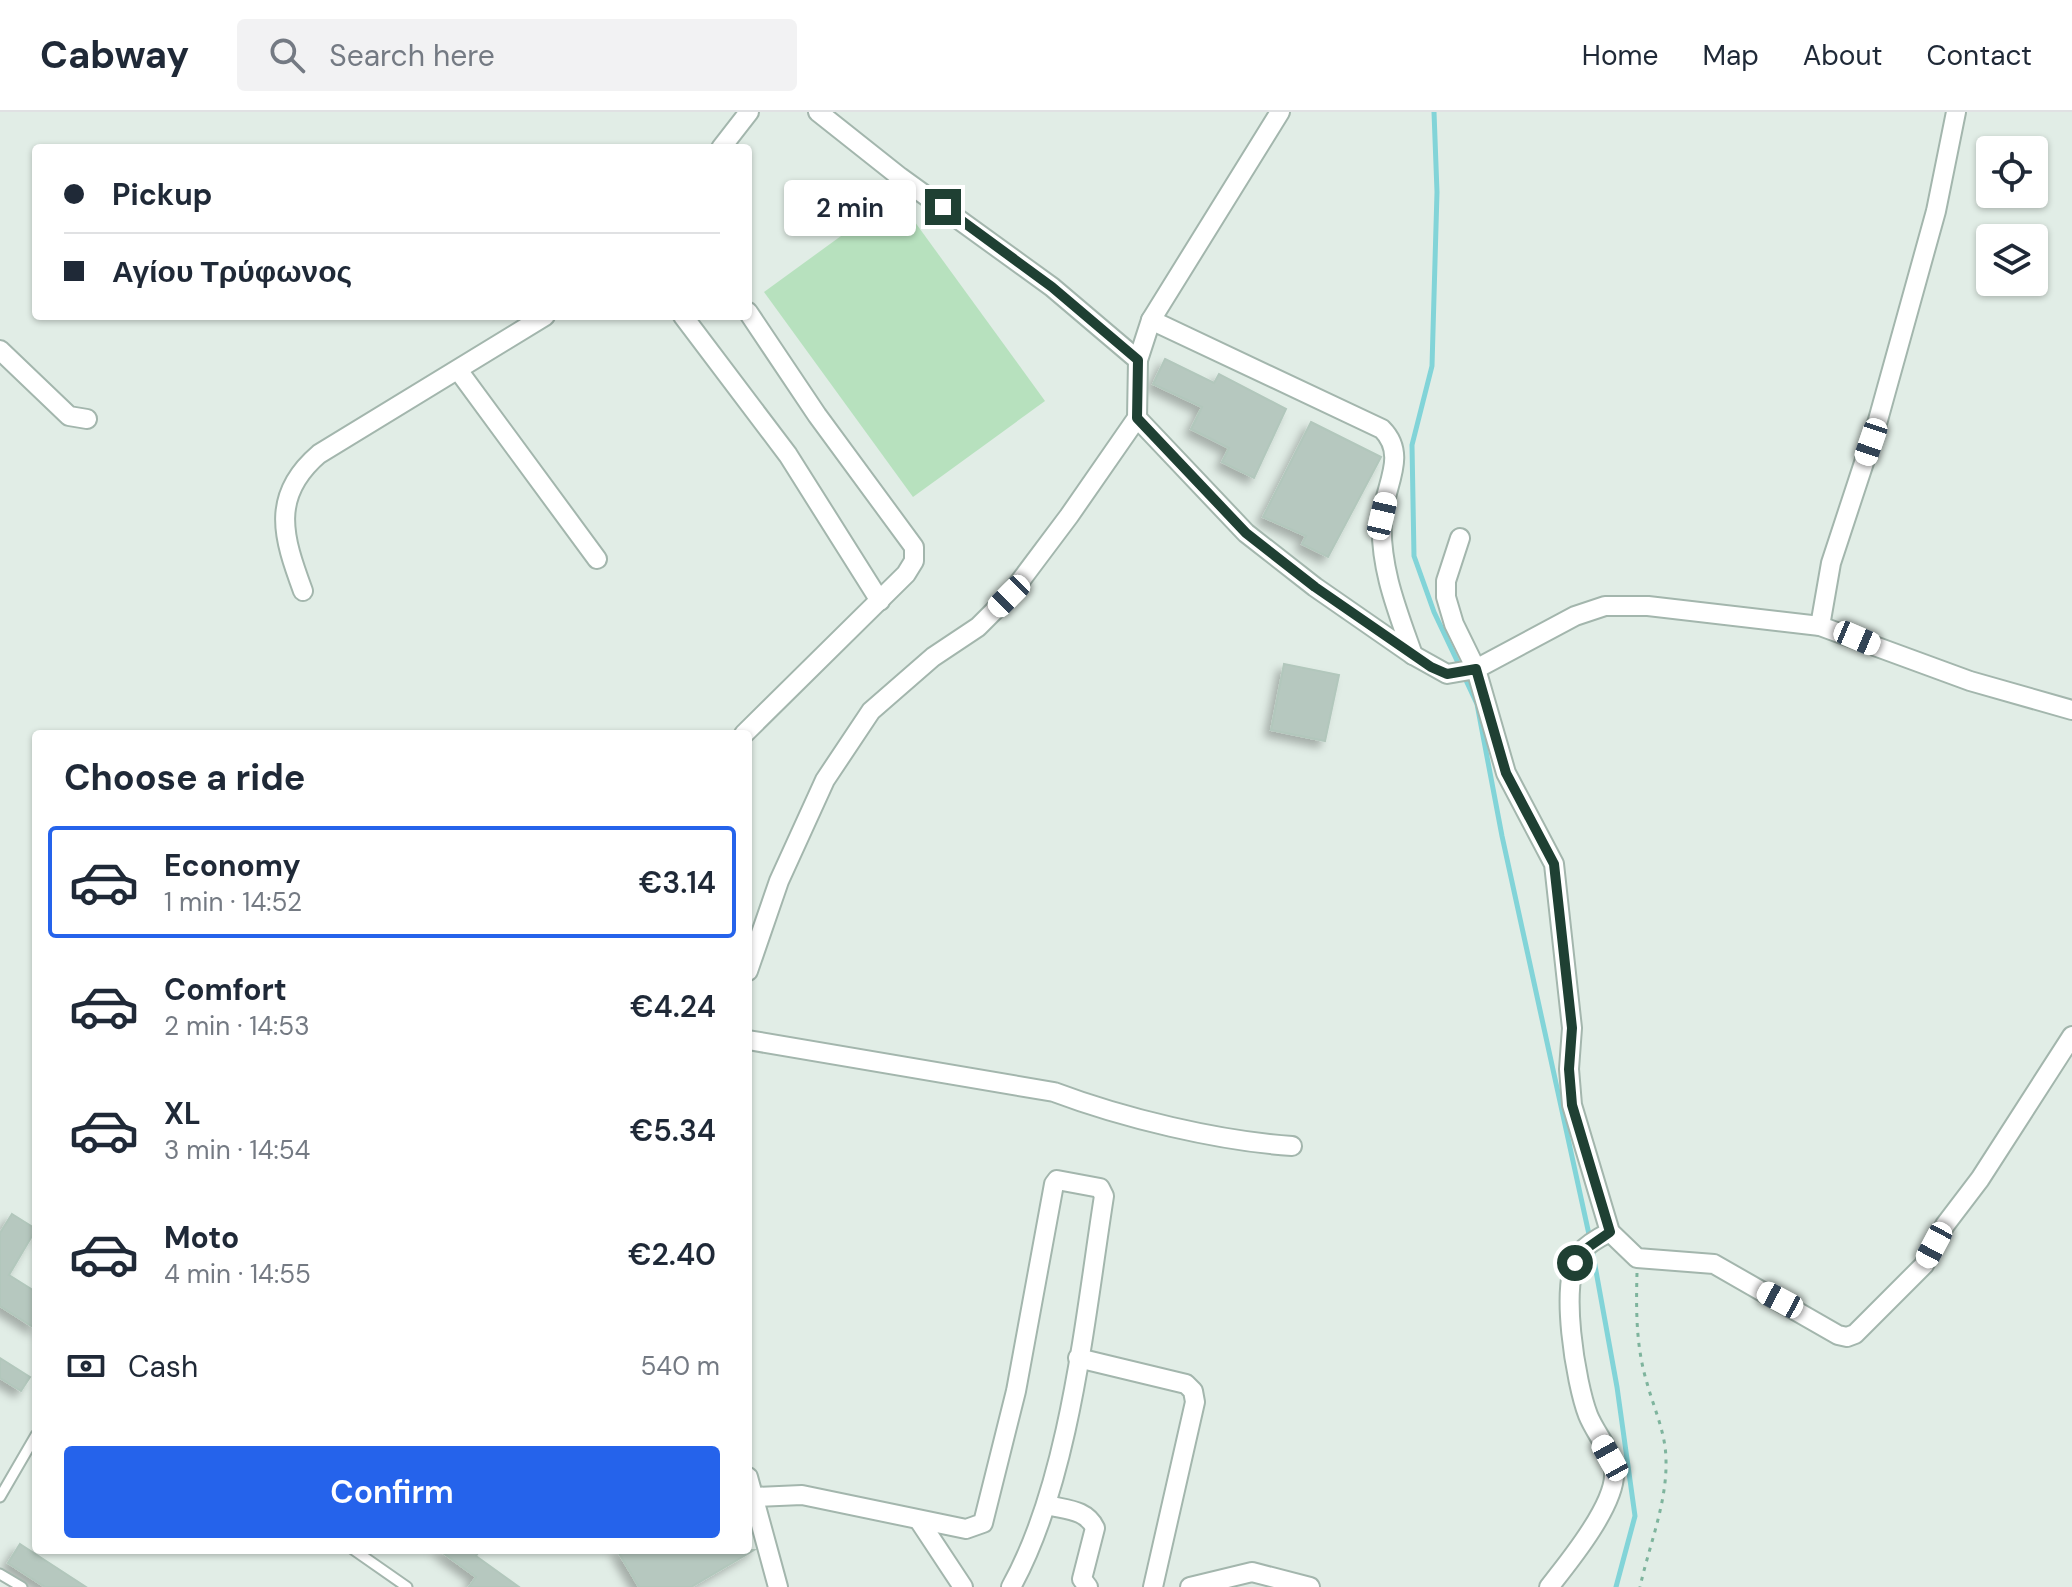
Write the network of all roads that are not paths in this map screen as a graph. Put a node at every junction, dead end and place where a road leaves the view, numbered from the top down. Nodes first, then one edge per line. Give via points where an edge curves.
1 (749, 112) edge
2 (818, 112) edge
3 (1280, 112) edge
4 (1956, 112) edge
5 (724, 144) edge
6 (752, 318) edge
7 (539, 320) edge
8 (686, 320) edge
9 (1151, 320) junction
10 (0, 350) edge
11 (1138, 360) junction
12 (458, 370) junction
13 (1137, 418) junction
14 (87, 419) dead end
15 (1460, 538) dead end
16 (597, 559) dead end
17 (303, 591) dead end
18 (880, 601) junction
19 (1820, 626) junction
20 (1413, 655) junction
21 (1471, 670) junction
22 (2072, 710) edge
23 (748, 730) edge
24 (752, 959) edge
25 (2072, 1036) edge
26 (752, 1041) edge
27 (1292, 1146) dead end
28 (1605, 1235) junction
29 (1078, 1358) junction
30 (32, 1442) edge
31 (752, 1488) edge
32 (0, 1497) edge
33 (755, 1497) junction
34 (1047, 1505) junction
35 (920, 1522) junction
36 (360, 1554) edge
37 (0, 1574) edge
38 (22, 1587) edge
39 (407, 1587) edge
40 (778, 1587) edge
41 (963, 1587) edge
42 (1011, 1587) edge
43 (1088, 1587) edge
44 (1153, 1587) edge
45 (1190, 1587) edge
46 (1310, 1587) edge
47 (1549, 1587) edge

1 - 5 street
2 - 11 street via 1041,279
3 - 9 street
4 - 19 street via 1936,211 1878,420 1831,563
6 - 18 street via 914,547 906,574
7 - 12 street
8 - 18 street via 788,455
9 - 11 street
9 - 20 street via 1382,429 1392,439 1396,453 1382,516 1384,557
10 - 14 street via 69,416
11 - 13 street
12 - 16 street
12 - 17 street via 298,472 285,500 287,547
13 - 20 street via 1246,533
13 - 24 street via 1009,596 871,711 825,780 779,881
15 - 21 street via 1446,597
18 - 23 street
19 - 21 street via 1605,606
19 - 22 street via 1970,681
20 - 21 street via 1447,674
21 - 28 street via 1506,773 1554,864 1572,1028 1572,1105
25 - 28 street via 1945,1225 1924,1265 1855,1334 1838,1335 1714,1264 1637,1258
26 - 27 street via 1054,1092 1225,1137
28 - 47 street via 1580,1253 1571,1284 1571,1325 1588,1415 1614,1472 1601,1511
29 - 34 street
29 - 35 street via 1104,1196 1100,1188 1057,1180 989,1509 983,1523 966,1529
29 - 44 street via 1186,1384 1193,1391 1195,1402
30 - 32 lane
31 - 33 street
33 - 35 street via 802,1495
33 - 40 street
34 - 42 street
34 - 43 street via 1085,1514 1095,1528 1082,1579
35 - 41 street
36 - 39 lane
37 - 38 lane
45 - 46 street via 1252,1572

